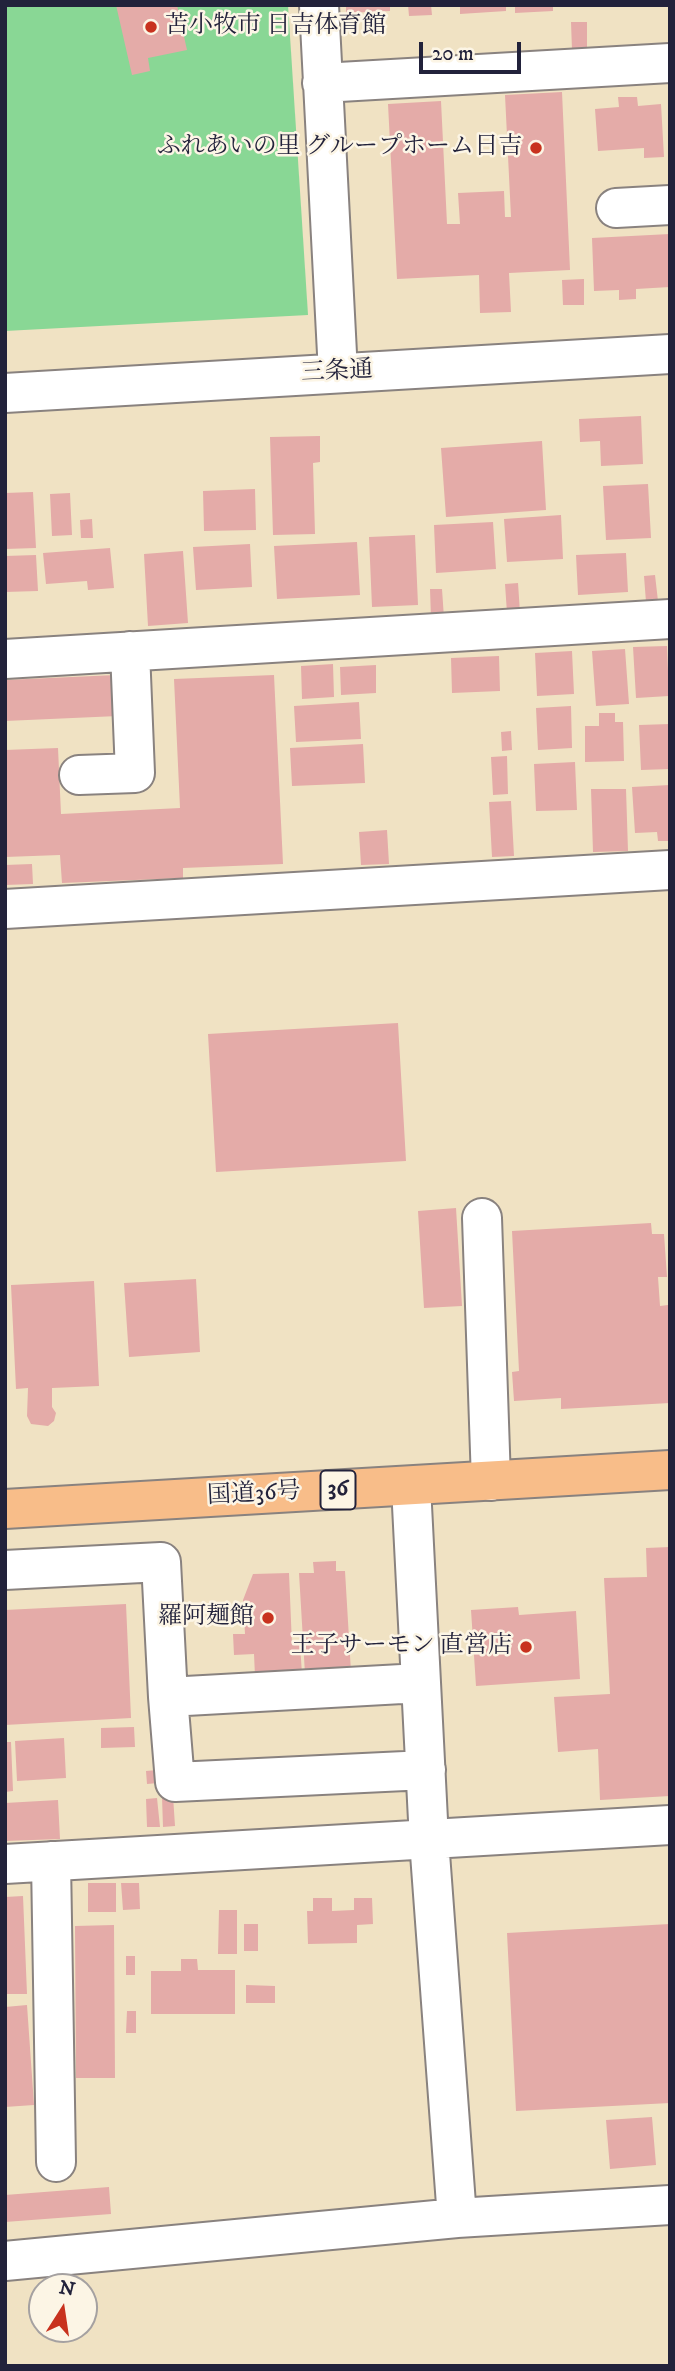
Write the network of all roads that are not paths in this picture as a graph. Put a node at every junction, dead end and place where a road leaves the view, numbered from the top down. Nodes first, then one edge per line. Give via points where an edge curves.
1 (319, 5) edge
2 (670, 63) edge
3 (322, 83) junction
4 (670, 205) edge
5 (616, 208) dead end
6 (670, 354) edge
7 (338, 373) junction
8 (5, 393) edge
9 (670, 619) edge
10 (130, 651) junction
11 (5, 659) edge
12 (79, 775) dead end
13 (670, 870) edge
14 (5, 909) edge
15 (482, 1218) dead end
16 (670, 1470) edge
17 (491, 1481) junction
18 (411, 1486) junction
19 (5, 1508) edge
20 (5, 1570) edge
21 (419, 1684) junction
22 (168, 1697) junction
23 (426, 1770) junction
24 (670, 1825) edge
25 (429, 1840) junction
26 (51, 1861) junction
27 (5, 1864) edge
28 (56, 2162) dead end
29 (670, 2205) edge
30 (457, 2218) junction
31 (5, 2261) edge

1 - 3 street
2 - 3 street
3 - 7 street
4 - 5 street
6 - 7 street, 三条通
7 - 8 street, 三条通
9 - 10 street
10 - 11 street
10 - 12 street via 135,773
13 - 14 street
15 - 17 street
16 - 17 highway, 国道36号 / 36
17 - 18 highway, 国道36号 / 36
18 - 19 highway, 国道36号 / 36
18 - 21 street
20 - 22 street via 160,1562
21 - 22 street
21 - 23 street
22 - 23 street via 175,1782
23 - 25 street
24 - 25 street
25 - 26 street
25 - 30 street
26 - 27 street
26 - 28 street
29 - 30 street
30 - 31 street

